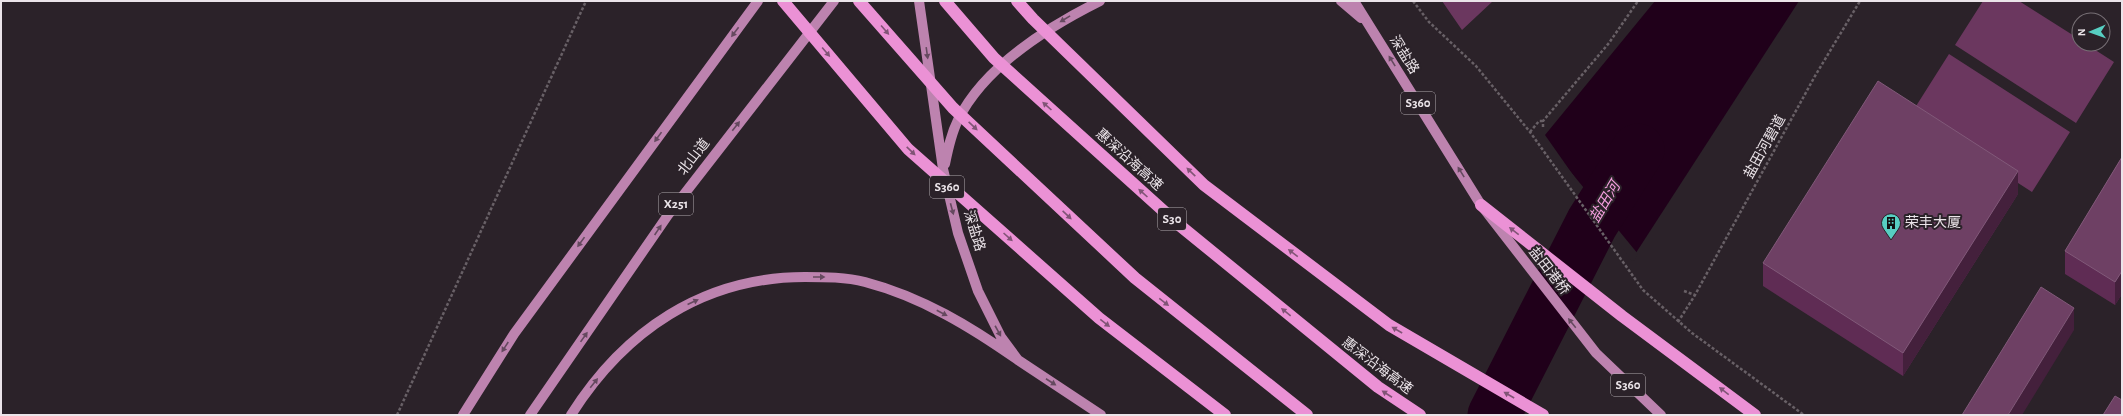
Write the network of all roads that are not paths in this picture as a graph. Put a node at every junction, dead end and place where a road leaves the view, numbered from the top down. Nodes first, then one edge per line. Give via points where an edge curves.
1 (758, 1) edge
2 (783, 1) edge
3 (834, 1) edge
4 (859, 1) edge
5 (919, 1) edge
6 (945, 1) edge
7 (1017, 1) edge
8 (1100, 1) edge
9 (1341, 1) edge
10 (1354, 1) edge
11 (1369, 25) junction
12 (943, 169) junction
13 (1481, 205) junction
14 (1018, 360) junction
15 (463, 415) edge
16 (530, 415) edge
17 (571, 415) edge
18 (1101, 415) edge
19 (1225, 415) edge
20 (1307, 415) edge
21 (1420, 415) edge
22 (1543, 415) edge
23 (1661, 415) edge
24 (1755, 415) edge

1 -> 15 main road via 514,334
2 -> 19 highway via 908,149 1099,318
16 -> 3 main road, 北山道 / X251 via 668,215
4 -> 20 highway via 953,108 1134,278
5 -> 12 main road, 深盐路 / S360
21 -> 6 highway, 惠深沿海高速 / S30 via 1378,388 1178,224 994,58
22 -> 7 highway via 1389,325 1204,185 1032,19
8 -> 12 main road via 1050,28 995,71 971,98 957,120
9 - 11 main road
10 - 11 main road, 深盐路 / S360
13 -> 11 main road, 深盐路 / S360
12 -> 14 main road, 深盐路 / S360 via 958,233 978,291 1001,337
23 -> 13 main road, 盐田港桥 / S360 via 1596,353
24 -> 13 highway via 1622,316
17 -> 14 main road via 609,364 638,335 673,311 710,293 750,282 788,277 829,277 864,281 902,293 975,330
14 -> 18 main road, 深盐路 / S360

